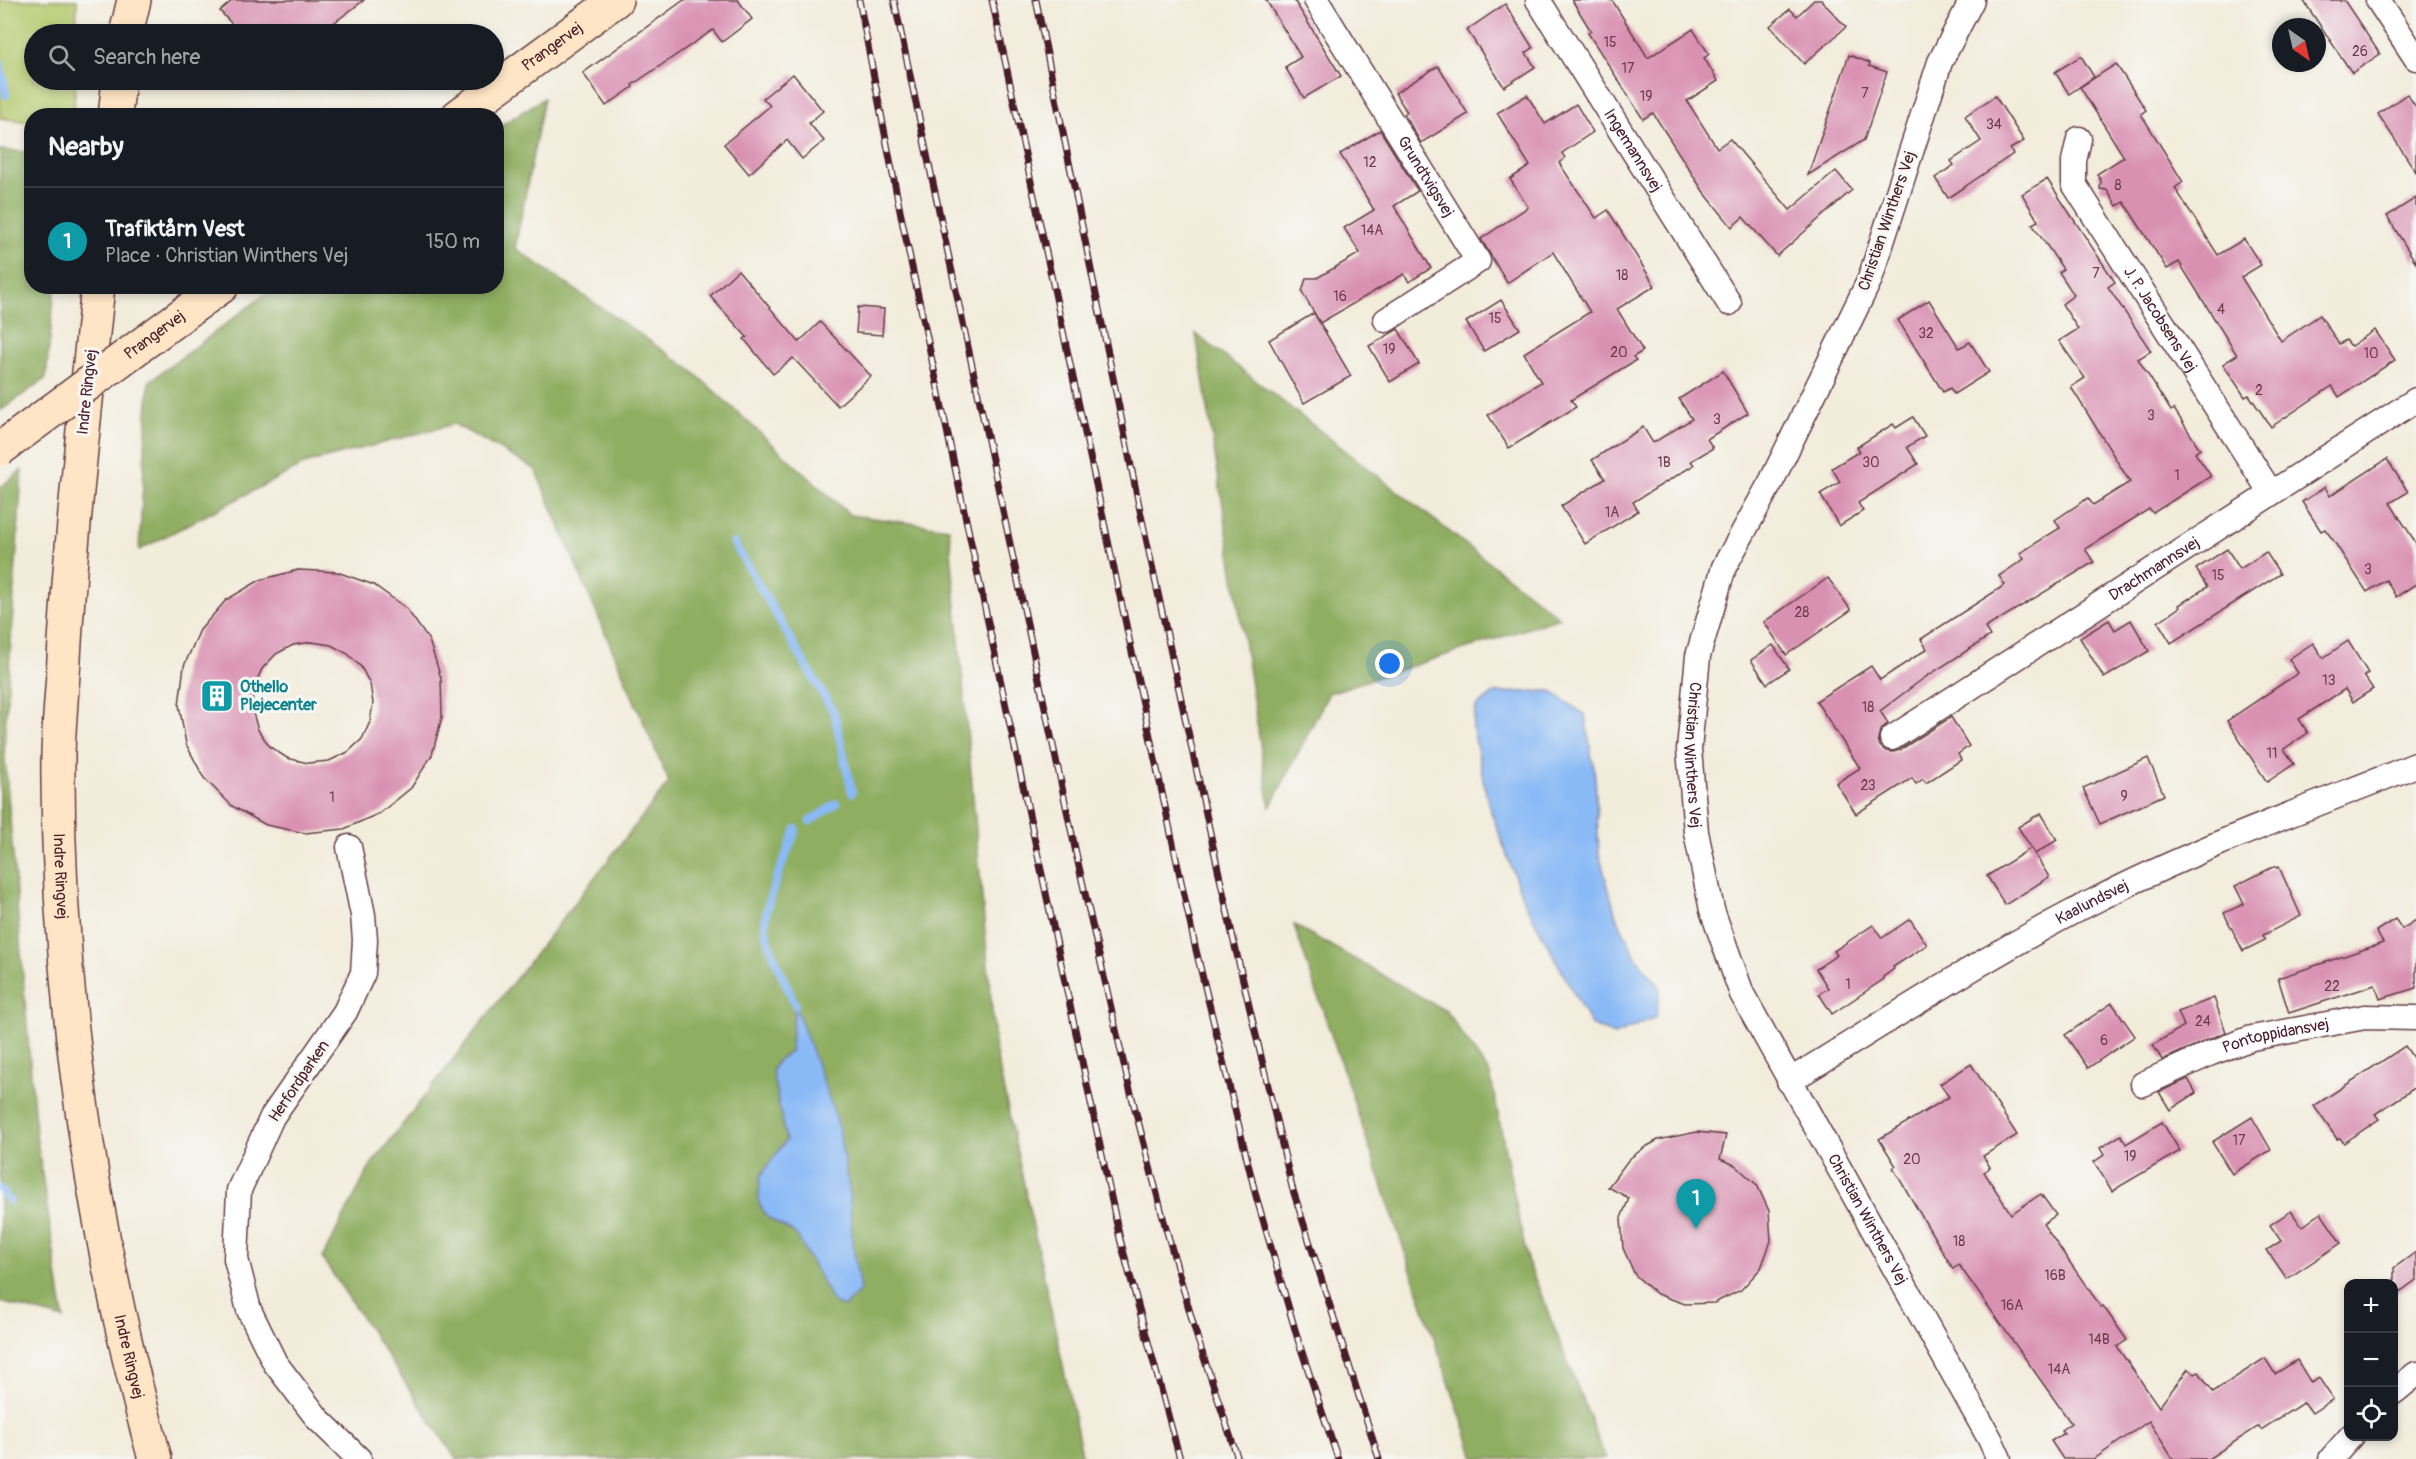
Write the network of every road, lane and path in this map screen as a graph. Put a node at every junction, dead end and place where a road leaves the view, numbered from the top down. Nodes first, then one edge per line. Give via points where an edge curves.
1 (110, 0) edge
2 (134, 0) edge
3 (616, 0) edge
4 (1316, 0) edge
5 (1538, 0) edge
6 (1972, 0) edge
7 (2378, 0) edge
8 (112, 24) edge
9 (128, 24) edge
10 (2416, 58) edge
11 (504, 82) edge
12 (117, 90) edge
13 (493, 90) edge
14 (116, 108) edge
15 (469, 108) edge
16 (2079, 139) dead end
17 (97, 294) edge
18 (211, 294) edge
19 (1729, 303) dead end
20 (1386, 320) dead end
21 (2416, 400) edge
22 (0, 449) edge
23 (2271, 493) junction
24 (1892, 738) dead end
25 (2416, 765) edge
26 (349, 847) dead end
27 (2416, 1018) edge
28 (1789, 1081) junction
29 (2143, 1084) dead end
30 (2416, 1374) edge
31 (2398, 1389) edge
32 (2347, 1441) edge
33 (155, 1459) edge
34 (359, 1459) edge
35 (1999, 1459) edge
36 (2331, 1459) edge

1 - 8 street
2 - 9 street
3 - 11 street, Prangervej
4 - 20 street, Grundtvigsvej via 1478,261
5 - 19 street, Ingemannsvej
6 - 28 street, Christian Winthers Vej via 1940,62 1870,279 1772,480 1724,567 1698,656 1689,749 1696,832 1712,910 1742,994
7 - 10 street
12 - 14 street
13 - 15 street, Prangervej
16 - 23 street, J. P. Jacobsens Vej via 2074,184
17 - 33 street, Indre Ringvej via 76,485 64,650 58,753 60,878 72,1035 86,1148 114,1292
18 - 22 street, Prangervej, bridge
21 - 23 street, Drachmannsvej
23 - 24 street, Drachmannsvej
25 - 28 street, Kaalundsvej via 2219,844 2095,900 2009,947
26 - 34 street, Herfordparken via 363,915 363,973 345,1012 272,1117 239,1190 236,1259 249,1310 275,1363 318,1419
27 - 29 street, Pontoppidansvej via 2365,1017 2252,1038
28 - 35 street, Christian Winthers Vej
30 - 31 street
32 - 36 street

